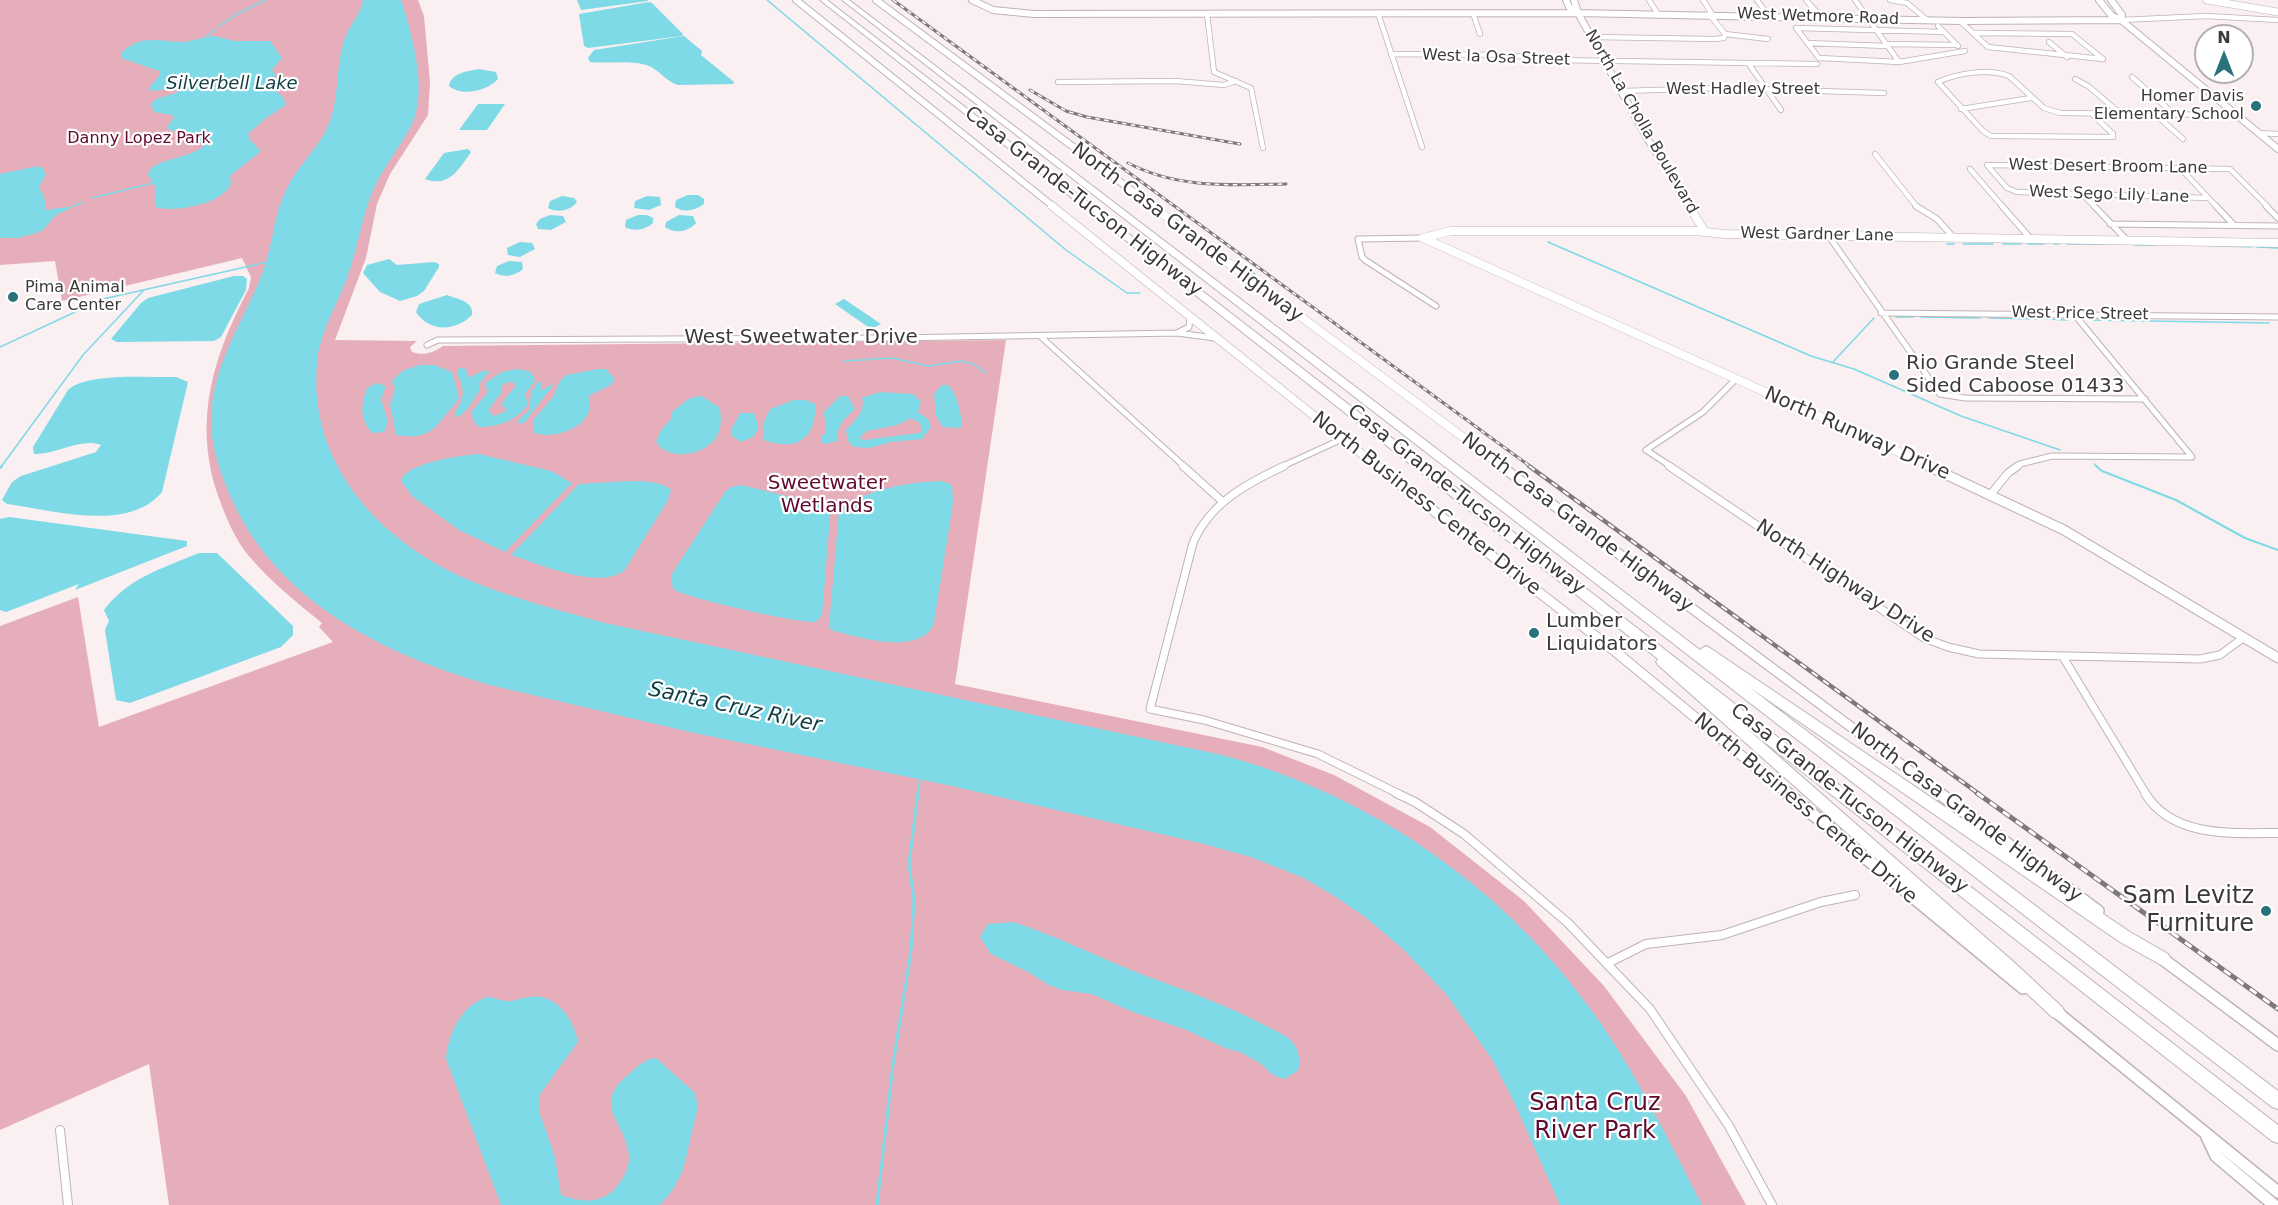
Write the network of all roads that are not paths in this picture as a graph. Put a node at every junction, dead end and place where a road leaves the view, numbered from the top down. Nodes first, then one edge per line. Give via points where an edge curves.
1 (796, 0) edge
2 (823, 0) edge
3 (845, 0) edge
4 (876, 0) edge
5 (972, 0) edge
6 (1566, 0) edge
7 (1574, 0) edge
8 (1649, 0) edge
9 (1703, 0) edge
10 (1757, 0) edge
11 (1806, 0) edge
12 (1855, 0) edge
13 (1890, 0) edge
14 (2099, 0) edge
15 (2111, 0) edge
16 (2207, 0) edge
17 (1578, 10) junction
18 (2278, 12) edge
19 (1378, 13) junction
20 (1473, 13) junction
21 (1207, 14) junction
22 (1658, 14) junction
23 (1711, 14) junction
24 (1768, 15) junction
25 (1821, 17) junction
26 (1869, 19) junction
27 (1927, 20) junction
28 (2121, 20) junction
29 (2278, 20) edge
30 (1960, 21) junction
31 (1938, 26) dead end
32 (1875, 31) junction
33 (1944, 32) junction
34 (1973, 33) junction
35 (1480, 34) dead end
36 (1725, 34) junction
37 (1592, 37) junction
38 (1768, 39) dead end
39 (2049, 42) dead end
40 (1807, 43) junction
41 (1887, 45) junction
42 (1957, 45) junction
43 (1391, 54) junction
44 (2067, 57) junction
45 (1606, 61) junction
46 (1899, 62) junction
47 (1748, 63) junction
48 (1817, 64) dead end
49 (2132, 77) dead end
50 (2075, 79) dead end
51 (1236, 81) junction
52 (1058, 82) dead end
53 (1767, 89) junction
54 (1828, 90) junction
55 (1622, 91) junction
56 (1884, 93) dead end
57 (1834, 98) dead end
58 (2031, 98) junction
59 (1961, 108) junction
60 (1781, 111) dead end
61 (2092, 114) junction
62 (2121, 114) junction
63 (2156, 115) junction
64 (2175, 115) junction
65 (2236, 115) junction
66 (2258, 133) junction
67 (2278, 134) edge
68 (2113, 137) junction
69 (2183, 139) dead end
70 (2119, 140) dead end
71 (1422, 147) dead end
72 (1263, 148) dead end
73 (2278, 149) edge
74 (1875, 154) dead end
75 (1970, 169) dead end
76 (2181, 169) junction
77 (2011, 190) joint
78 (2084, 196) junction
79 (2208, 198) junction
80 (2278, 218) edge
81 (1698, 221) junction
82 (2110, 224) junction
83 (2234, 225) junction
84 (2278, 226) edge
85 (1685, 231) junction
86 (1705, 232) junction
87 (1828, 235) junction
88 (1423, 238) junction
89 (1954, 238) junction
90 (2031, 239) junction
91 (2127, 240) junction
92 (2278, 243) edge
93 (1436, 306) dead end
94 (1881, 312) junction
95 (2074, 314) junction
96 (1190, 317) junction
97 (2278, 317) edge
98 (1177, 333) junction
99 (1040, 335) junction
100 (1067, 335) junction
101 (1217, 338) junction
102 (427, 345) dead end
103 (1055, 347) junction
104 (1736, 379) junction
105 (2145, 399) junction
106 (1342, 439) junction
107 (1991, 494) junction
108 (1222, 502) junction
109 (1607, 584) junction
110 (1594, 601) junction
111 (2243, 638) junction
112 (2063, 657) junction
113 (2278, 658) edge
114 (2278, 833) edge
115 (1856, 895) dead end
116 (2163, 959) junction
117 (1608, 963) junction
118 (2057, 1012) junction
119 (2278, 1045) edge
120 (2278, 1101) edge
121 (60, 1130) dead end
122 (2204, 1133) junction
123 (2278, 1135) edge
124 (2278, 1192) edge
125 (68, 1205) edge
126 (1772, 1205) edge
127 (2274, 1205) edge

1 - 96 street, North Business Center Drive
2 - 110 highway, Casa Grande-Tucson Highway
3 - 109 highway, Casa Grande-Tucson Highway
4 - 116 street, North Casa Grande Highway
5 - 21 street, West Wetmore Road via 1000,11 1034,14
6 - 17 street, North La Cholla Boulevard
7 - 17 street, North La Cholla Boulevard
8 - 22 street
9 - 23 street
10 - 24 street
11 - 25 street
12 - 26 street
13 - 27 street via 1907,3
14 - 28 street via 2111,15
15 - 28 street via 2122,15
16 - 18 main road
17 - 20 street, West Wetmore Road
17 - 22 street, West Wetmore Road
17 - 37 street, North La Cholla Boulevard
19 - 20 street, West Wetmore Road
19 - 21 street, West Wetmore Road
19 - 43 street
20 - 35 street
21 - 51 street via 1214,72
22 - 23 street, West Wetmore Road
23 - 24 street, West Wetmore Road
23 - 36 street
24 - 25 street, West Wetmore Road
25 - 26 street, West Wetmore Road
26 - 27 street, West Wetmore Road
26 - 32 street
27 - 30 street, West Wetmore Road
28 - 29 street, West Wetmore Road via 2206,16
28 - 30 street, West Wetmore Road
28 - 65 street
30 - 34 street
31 - 33 street
32 - 33 street
32 - 40 street via 1796,28
32 - 41 street
33 - 42 street
34 - 44 street via 1988,47
34 - 44 street via 2072,34 2103,59
36 - 37 street via 1714,39
36 - 38 street
37 - 45 street, North La Cholla Boulevard
39 - 44 street
40 - 41 street
40 - 46 street via 1819,58
41 - 42 street
41 - 46 street
42 - 46 street via 1965,51
43 - 45 street, West la Osa Street
43 - 71 street
45 - 47 street, West la Osa Street
45 - 55 street, North La Cholla Boulevard
47 - 48 street, West la Osa Street
47 - 53 street
49 - 64 street
50 - 62 street
51 - 52 street via 1224,85 1175,81
51 - 72 street via 1251,87
53 - 54 street, West Hadley Street
53 - 55 street, West Hadley Street
53 - 60 street
54 - 56 street, West Hadley Street
54 - 57 street, West Hadley Street
55 - 81 street, North La Cholla Boulevard
58 - 59 street
58 - 59 street via 2001,71 1938,80
58 - 61 street via 2051,111
59 - 68 street via 1987,135
61 - 62 street
61 - 68 street
62 - 63 street
63 - 64 street
63 - 69 street
64 - 65 street
65 - 66 street
66 - 67 street
66 - 73 street
68 - 70 street
74 - 89 street via 1918,208 1937,219
75 - 90 street
76 - 77 street, West Desert Broom Lane via 1987,165
76 - 79 street
76 - 80 street, West Desert Broom Lane via 2230,169
77 - 78 street, West Sego Lily Lane
78 - 79 street, West Sego Lily Lane
78 - 82 street
79 - 83 street
81 - 85 street
81 - 86 street, North La Cholla Boulevard
82 - 83 street
82 - 91 street
83 - 84 street
85 - 86 street, West Gardner Lane
85 - 88 street, West Gardner Lane via 1451,231
86 - 87 street, West Gardner Lane
87 - 89 street, West Gardner Lane
87 - 94 street
88 - 93 street, West Gardner Lane via 1358,238 1365,260
88 - 104 street, North Runway Drive
89 - 90 street, West Gardner Lane
90 - 91 street, West Gardner Lane
91 - 92 street, West Gardner Lane
94 - 95 street, West Price Street
94 - 105 street via 1940,394 1965,398
95 - 97 street, West Price Street
95 - 105 street
96 - 98 street via 1189,327
96 - 101 street, North Business Center Drive
98 - 100 street, West Sweetwater Drive
98 - 101 street, West Sweetwater Drive
99 - 100 street, West Sweetwater Drive
99 - 102 street, West Sweetwater Drive via 438,340
99 - 103 street
100 - 103 street
101 - 106 street, North Business Center Drive
103 - 108 street
104 - 107 street, North Runway Drive
104 - 112 street, North Highway Drive via 1703,412 1646,450 1924,638 1968,653
105 - 107 street via 2192,457 2052,456 2020,464
106 - 108 street
106 - 118 street, North Business Center Drive via 1616,652 2004,973
107 - 111 street, North Runway Drive via 2064,530
108 - 117 street via 1201,526 1193,543 1150,709 1204,720 1318,754 1415,802 1464,834 1518,879
109 - 116 highway via 2116,932
109 - 120 highway, Casa Grande-Tucson Highway
110 - 118 highway
110 - 123 highway, Casa Grande-Tucson Highway
111 - 112 street, North Highway Drive via 2220,655 2200,659
111 - 113 street, North Runway Drive
112 - 114 street via 2150,801 2162,813 2176,823 2202,830
115 - 117 street via 1821,902 1722,935 1646,944
116 - 119 street, North Casa Grande Highway
117 - 126 street via 1650,1009 1729,1126
118 - 122 street, North Business Center Drive
121 - 125 street
122 - 124 street, North Business Center Drive
122 - 127 street via 2216,1156

